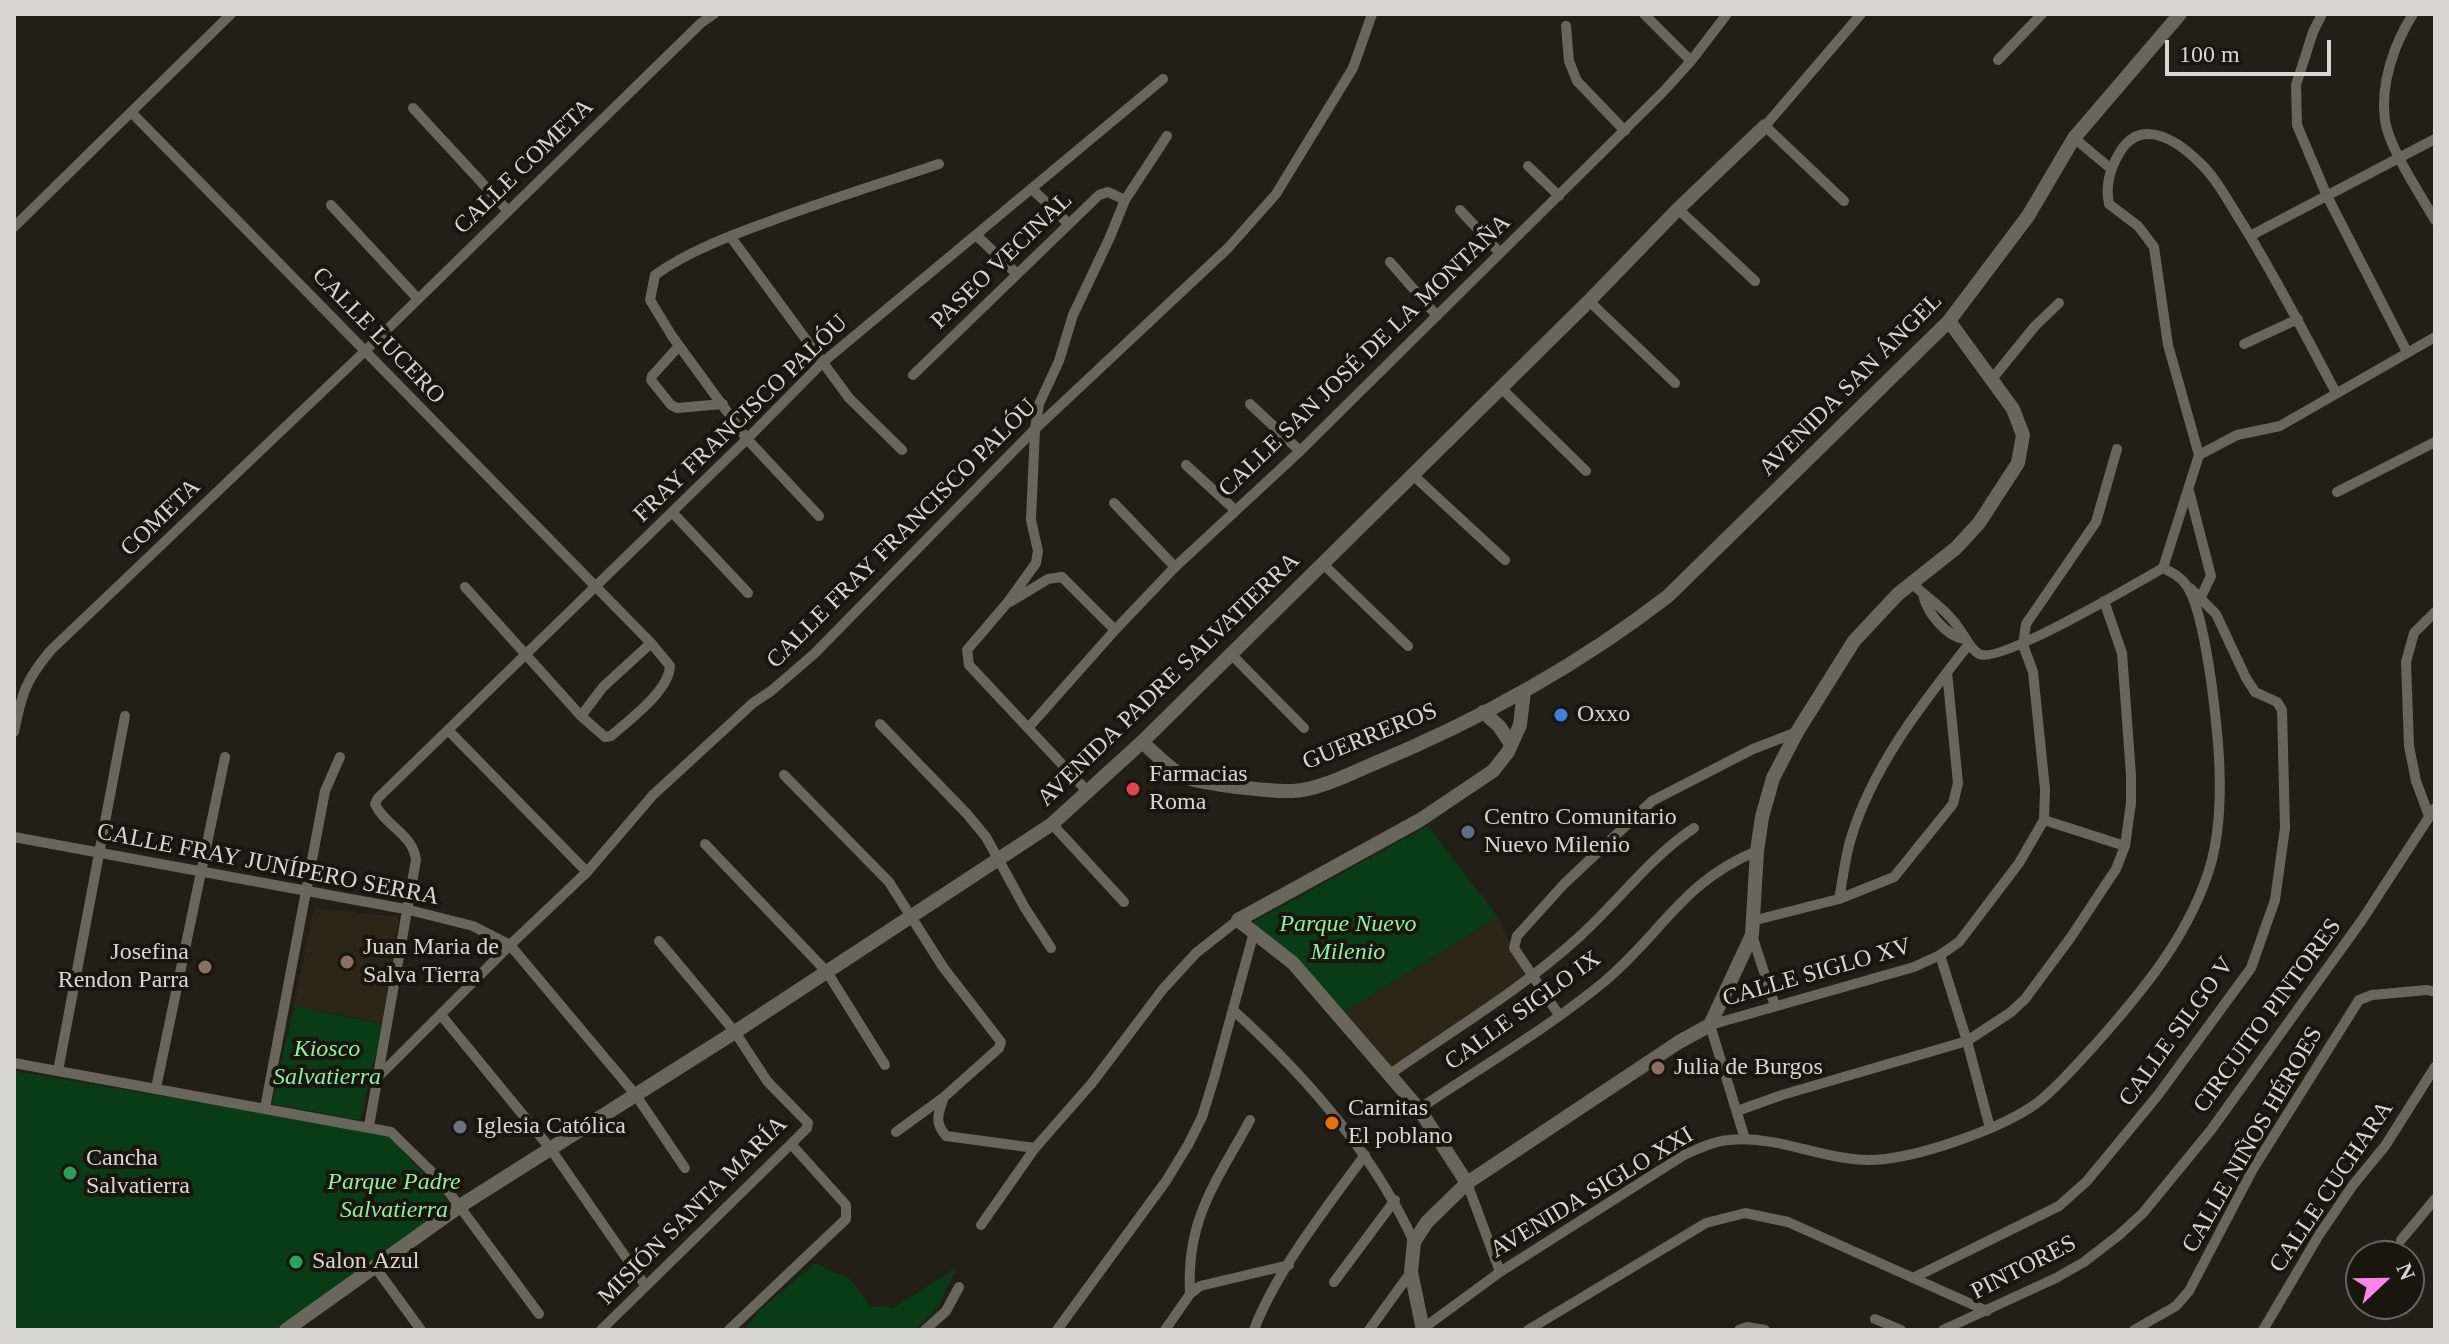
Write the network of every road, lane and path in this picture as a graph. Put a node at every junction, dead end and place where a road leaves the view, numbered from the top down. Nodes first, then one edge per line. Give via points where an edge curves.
1 (231, 14) edge
2 (714, 14) edge
3 (1372, 14) edge
4 (1644, 14) edge
5 (1727, 14) edge
6 (1861, 14) edge
7 (2042, 14) edge
8 (2180, 14) edge
9 (2322, 14) edge
10 (2413, 14) edge
11 (1566, 26) dead end
12 (1998, 60) dead end
13 (1691, 61) junction
14 (1163, 79) dead end
15 (413, 108) dead end
16 (132, 113) junction
17 (1765, 126) junction
18 (1625, 131) junction
19 (1167, 136) dead end
20 (2074, 138) junction
21 (2435, 139) edge
22 (2401, 159) junction
23 (939, 164) dead end
24 (1528, 166) dead end
25 (2110, 168) junction
26 (1032, 189) junction
27 (1559, 196) junction
28 (2327, 196) junction
29 (1125, 200) junction
30 (1844, 201) dead end
31 (331, 205) dead end
32 (1678, 209) junction
33 (1460, 210) dead end
34 (508, 211) junction
35 (2435, 220) edge
36 (1069, 224) junction
37 (14, 227) edge
38 (730, 236) junction
39 (977, 236) junction
40 (2250, 236) junction
41 (1500, 253) junction
42 (1390, 262) dead end
43 (1016, 273) junction
44 (1755, 281) dead end
45 (418, 299) junction
46 (1589, 301) junction
47 (2059, 303) dead end
48 (1437, 316) junction
49 (2298, 319) junction
50 (1949, 321) junction
51 (2435, 337) edge
52 (2244, 344) dead end
53 (679, 346) junction
54 (365, 351) junction
55 (2407, 352) junction
56 (822, 363) junction
57 (913, 375) dead end
58 (1992, 379) junction
59 (1675, 383) dead end
60 (1501, 388) junction
61 (2336, 393) junction
62 (723, 404) junction
63 (1250, 404) dead end
64 (1035, 429) junction
65 (747, 439) junction
66 (2435, 442) edge
67 (2117, 449) dead end
68 (902, 450) dead end
69 (1300, 451) junction
70 (2199, 455) junction
71 (1186, 465) dead end
72 (1586, 471) dead end
73 (1413, 475) junction
74 (2188, 489) junction
75 (2337, 492) dead end
76 (1114, 503) dead end
77 (1235, 510) junction
78 (672, 512) junction
79 (819, 516) dead end
80 (1505, 560) dead end
81 (1322, 563) junction
82 (1175, 567) junction
83 (2163, 568) junction
84 (1912, 583) junction
85 (465, 587) dead end
86 (2188, 587) junction
87 (596, 588) junction
88 (748, 593) dead end
89 (2200, 599) junction
90 (2104, 601) junction
91 (1008, 602) junction
92 (2435, 612) edge
93 (1115, 630) junction
94 (1967, 642) junction
95 (651, 643) junction
96 (2023, 645) junction
97 (1408, 646) dead end
98 (1230, 653) junction
99 (526, 654) junction
100 (1947, 672) junction
101 (1524, 691) junction
102 (1483, 712) junction
103 (125, 716) dead end
104 (581, 716) junction
105 (880, 724) dead end
106 (1029, 727) junction
107 (1304, 728) dead end
108 (449, 731) junction
109 (14, 732) edge
110 (1797, 732) junction
111 (1142, 742) junction
112 (1511, 744) junction
113 (225, 757) dead end
114 (340, 757) dead end
115 (784, 775) dead end
116 (1088, 792) junction
117 (2432, 812) edge
118 (2044, 820) junction
119 (1052, 824) junction
120 (1694, 828) dead end
121 (14, 837) edge
122 (705, 844) dead end
123 (2125, 846) junction
124 (1757, 851) junction
125 (99, 853) junction
126 (999, 861) junction
127 (200, 869) junction
128 (587, 872) junction
129 (304, 891) junction
130 (1839, 899) junction
131 (1124, 902) dead end
132 (405, 909) junction
133 (912, 916) junction
134 (1238, 920) junction
135 (1752, 928) junction
136 (1254, 932) junction
137 (659, 941) dead end
138 (510, 945) junction
139 (1051, 948) dead end
140 (1940, 955) junction
141 (827, 972) junction
142 (1532, 975) junction
143 (2435, 979) edge
144 (2431, 991) edge
145 (1775, 1006) junction
146 (1233, 1010) junction
147 (441, 1015) junction
148 (1559, 1015) junction
149 (1710, 1025) junction
150 (735, 1032) junction
151 (1967, 1041) junction
152 (14, 1063) edge
153 (885, 1065) dead end
154 (2435, 1067) edge
155 (58, 1071) junction
156 (1390, 1074) junction
157 (376, 1079) junction
158 (156, 1088) junction
159 (635, 1094) junction
160 (944, 1097) junction
161 (265, 1108) junction
162 (1419, 1109) junction
163 (1737, 1111) junction
164 (1250, 1120) dead end
165 (369, 1126) junction
166 (1990, 1128) junction
167 (896, 1132) dead end
168 (1745, 1139) junction
169 (791, 1144) junction
170 (550, 1148) junction
171 (1035, 1148) junction
172 (1365, 1155) junction
173 (685, 1168) dead end
174 (1467, 1183) junction
175 (2435, 1199) edge
176 (1395, 1200) junction
177 (460, 1206) junction
178 (981, 1225) dead end
179 (2119, 1235) joint
180 (2401, 1240) dead end
181 (1414, 1242) junction
182 (1289, 1265) junction
183 (375, 1267) junction
184 (1411, 1272) junction
185 (1500, 1272) junction
186 (1913, 1278) junction
187 (1334, 1282) dead end
188 (645, 1285) junction
189 (959, 1287) dead end
190 (1190, 1294) junction
191 (1987, 1311) junction
192 (539, 1314) dead end
193 (1875, 1319) dead end
194 (1423, 1329) edge
195 (287, 1330) edge
196 (421, 1330) edge
197 (601, 1330) edge
198 (729, 1330) edge
199 (925, 1330) edge
200 (1057, 1330) edge
201 (1165, 1330) edge
202 (1254, 1330) edge
203 (1369, 1330) edge
204 (1528, 1330) edge
205 (1739, 1330) edge
206 (1765, 1330) edge
207 (1901, 1330) edge
208 (1943, 1330) edge
209 (2134, 1330) edge
210 (2263, 1330) edge

1 - 16 street
2 - 34 street, CALLE COMETA
3 - 64 street, CALLE FRAY FRANCISCO PALÓU via 1353,68 1276,194 1228,248
4 - 13 street
5 - 13 street, CALLE SAN JOSÉ DE LA MONTAÑA
6 - 17 street
7 - 12 street
8 - 20 street, AVENIDA SAN ÁNGEL
9 - 28 street via 2296,85 2297,125
10 - 22 street via 2400,34 2385,85 2385,122
11 - 18 street via 1577,81
13 - 18 street, CALLE SAN JOSÉ DE LA MONTAÑA
14 - 26 street, FRAY FRANCISCO PALÓU
15 - 34 street
16 - 37 street
16 - 54 street, CALLE LUCERO
17 - 30 street
17 - 32 street, AVENIDA PADRE SALVATIERRA
18 - 27 street, CALLE SAN JOSÉ DE LA MONTAÑA
19 - 29 street
20 - 25 street
20 - 50 street, AVENIDA SAN ÁNGEL via 2028,216
21 - 22 street
22 - 28 street
22 - 35 street
23 - 38 street
24 - 27 street
25 - 40 street via 2127,140 2149,133 2165,138 2202,164
25 - 70 street via 2109,204 2138,226 2154,247 2168,345
26 - 36 street
26 - 39 street, FRAY FRANCISCO PALÓU
27 - 41 street, CALLE SAN JOSÉ DE LA MONTAÑA
28 - 40 street
28 - 55 street
29 - 36 street, PASEO VECINAL via 1108,192 1099,195
29 - 64 street via 1073,315 1039,404
31 - 45 street
32 - 44 street
32 - 46 street, AVENIDA PADRE SALVATIERRA
33 - 41 street
34 - 45 street, CALLE COMETA
36 - 43 street, PASEO VECINAL
38 - 53 street via 655,275 650,300
38 - 56 street
39 - 43 street
39 - 56 street, FRAY FRANCISCO PALÓU
40 - 49 street
41 - 48 street, CALLE SAN JOSÉ DE LA MONTAÑA
42 - 48 street
43 - 57 street, PASEO VECINAL
45 - 54 street, CALLE COMETA
46 - 59 street
46 - 60 street, AVENIDA PADRE SALVATIERRA
47 - 58 street
48 - 69 street, CALLE SAN JOSÉ DE LA MONTAÑA
49 - 52 street
49 - 61 street
50 - 58 street
50 - 101 street, AVENIDA SAN ÁNGEL via 1668,596
51 - 55 street
53 - 62 street
53 - 62 street via 651,380 677,408
54 - 87 street, CALLE LUCERO
54 - 109 street, COMETA via 51,650 30,675
55 - 61 street
56 - 65 street, FRAY FRANCISCO PALÓU
56 - 68 street
58 - 84 street via 2023,435 2018,463 1979,523
60 - 72 street
60 - 73 street, AVENIDA PADRE SALVATIERRA
61 - 70 street via 2280,426 2237,435
62 - 65 street
63 - 69 street
64 - 91 street via 1031,520 1038,551 1036,563
64 - 128 street, CALLE FRAY FRANCISCO PALÓU via 814,654 653,795
65 - 78 street, FRAY FRANCISCO PALÓU
65 - 79 street
66 - 75 street
67 - 96 street via 2096,522 2026,624
69 - 77 street, CALLE SAN JOSÉ DE LA MONTAÑA
70 - 74 street
71 - 77 street
73 - 80 street
73 - 81 street, AVENIDA PADRE SALVATIERRA
74 - 83 street
74 - 89 street via 2211,576
76 - 82 street
77 - 82 street, CALLE SAN JOSÉ DE LA MONTAÑA
78 - 87 street, FRAY FRANCISCO PALÓU
78 - 88 street
81 - 97 street
81 - 98 street, AVENIDA PADRE SALVATIERRA
82 - 93 street, CALLE SAN JOSÉ DE LA MONTAÑA
83 - 86 street
83 - 90 street
84 - 94 street via 1933,599
84 - 110 street via 1854,641
85 - 99 street
86 - 89 street, CALLE SILGO V
86 - 166 street, AVENIDA SIGLO XXI via 2201,627 2221,767 2212,858 2198,902 2157,969 2057,1086 2036,1104
87 - 95 street, CALLE LUCERO
87 - 99 street, FRAY FRANCISCO PALÓU
89 - 186 street, CALLE SILGO V via 2216,614 2255,692 2282,710 2285,828 2275,900 2251,968 2158,1095 2076,1192 2059,1206
90 - 96 street
90 - 123 street via 2122,653 2126,693 2131,775
91 - 93 street via 1048,579 1062,577
91 - 106 street via 971,642 967,657
92 - 117 street via 2414,633 2406,662 2409,746 2416,781
93 - 106 street, CALLE SAN JOSÉ DE LA MONTAÑA
94 - 96 street via 1988,656
94 - 100 street
95 - 104 street via 603,687
95 - 104 street, CALLE LUCERO via 670,666 655,696 611,736 605,737
96 - 118 street via 2033,672
98 - 107 street
98 - 111 street, AVENIDA PADRE SALVATIERRA
99 - 104 street
99 - 108 street, FRAY FRANCISCO PALÓU
100 - 130 street via 1897,742 1869,796 1850,840
100 - 130 street via 1958,783 1953,804 1898,873
101 - 102 street, GUERREROS
101 - 112 street via 1520,725
102 - 111 street, GUERREROS via 1335,780 1294,791 1183,776
102 - 112 street
103 - 125 street
105 - 126 street via 967,814
106 - 116 street
108 - 128 street
108 - 132 street, FRAY FRANCISCO PALÓU via 375,804 410,841 416,860
110 - 124 street via 1773,778
110 - 142 street via 1720,765 1636,814 1517,936 1514,948
111 - 116 street, AVENIDA PADRE SALVATIERRA
112 - 134 street via 1493,771 1420,820
113 - 127 street
114 - 129 street via 325,791
115 - 133 street via 889,882
116 - 119 street, AVENIDA PADRE SALVATIERRA
117 - 179 street, CIRCUITO PINTORES via 2362,920 2211,1130
118 - 123 street
118 - 140 street, CALLE SIGLO XV via 2019,863 1959,942
119 - 126 street, AVENIDA PADRE SALVATIERRA
119 - 131 street
120 - 142 street via 1667,846 1579,937
121 - 125 street, CALLE FRAY JUNÍPERO SERRA
122 - 141 street
123 - 151 street via 2116,869 2025,999
124 - 135 street
124 - 148 street, CALLE SIGLO IX via 1705,879 1607,979
125 - 127 street, CALLE FRAY JUNÍPERO SERRA
125 - 155 street
126 - 133 street, AVENIDA PADRE SALVATIERRA
126 - 139 street
127 - 129 street, CALLE FRAY JUNÍPERO SERRA
127 - 158 street
128 - 138 street, CALLE FRAY FRANCISCO PALÓU
129 - 132 street, CALLE FRAY JUNÍPERO SERRA
129 - 161 street
130 - 135 street
132 - 138 street, CALLE FRAY JUNÍPERO SERRA via 473,926
132 - 157 street
133 - 141 street, AVENIDA PADRE SALVATIERRA
133 - 160 street via 943,967 1001,1042
134 - 136 street
134 - 171 street via 1196,953 1163,989
135 - 145 street
135 - 149 street
136 - 146 street
136 - 156 street via 1293,963
137 - 150 street
138 - 147 street, CALLE FRAY FRANCISCO PALÓU
138 - 159 street
140 - 145 street, CALLE SIGLO XV
140 - 151 street
141 - 150 street, AVENIDA PADRE SALVATIERRA
141 - 153 street
142 - 148 street
142 - 156 street
143 - 144 street
144 - 209 street, CALLE NIÑOS HÉROES via 2359,1000 2253,1169 2189,1291 2176,1306
145 - 149 street, CALLE SIGLO XV
146 - 172 street via 1318,1097
146 - 200 street via 1202,1117 1188,1145
147 - 157 street, CALLE FRAY FRANCISCO PALÓU
147 - 170 street
148 - 162 street, CALLE SIGLO IX
149 - 163 street
149 - 174 street
150 - 159 street, AVENIDA PADRE SALVATIERRA
150 - 169 street, MISIÓN SANTA MARÍA via 767,1081 806,1118 807,1128
151 - 163 street
151 - 166 street
152 - 155 street
154 - 210 street, CALLE CUCHARA via 2319,1235
155 - 158 street
156 - 162 street
157 - 165 street
158 - 161 street
159 - 170 street, AVENIDA PADRE SALVATIERRA
159 - 173 street
160 - 167 street
160 - 171 street via 936,1118 946,1136
161 - 165 street
162 - 174 street
163 - 168 street
164 - 190 street via 1196,1220
165 - 177 street via 391,1132
166 - 168 street, AVENIDA SIGLO XXI via 1884,1159 1854,1159
168 - 185 street, AVENIDA SIGLO XXI via 1684,1155
169 - 188 street, MISIÓN SANTA MARÍA
169 - 198 street via 846,1205 846,1219
170 - 177 street, AVENIDA PADRE SALVATIERRA
170 - 188 street
171 - 178 street
172 - 176 street
172 - 182 street
174 - 181 street
174 - 185 street
175 - 180 street
176 - 181 street
176 - 187 street
177 - 183 street, AVENIDA PADRE SALVATIERRA
177 - 192 street
179 - 191 street, PINTORES via 2084,1262
181 - 184 street
182 - 190 street via 1212,1282
182 - 202 street
183 - 195 street, AVENIDA PADRE SALVATIERRA
183 - 196 street
184 - 194 street
184 - 203 street
185 - 194 street, AVENIDA SIGLO XXI
186 - 191 street
186 - 204 street via 1788,1222 1745,1213 1706,1223
188 - 197 street, MISIÓN SANTA MARÍA
189 - 199 street via 946,1311
190 - 201 street
191 - 208 street, PINTORES
193 - 207 street
205 - 206 street

